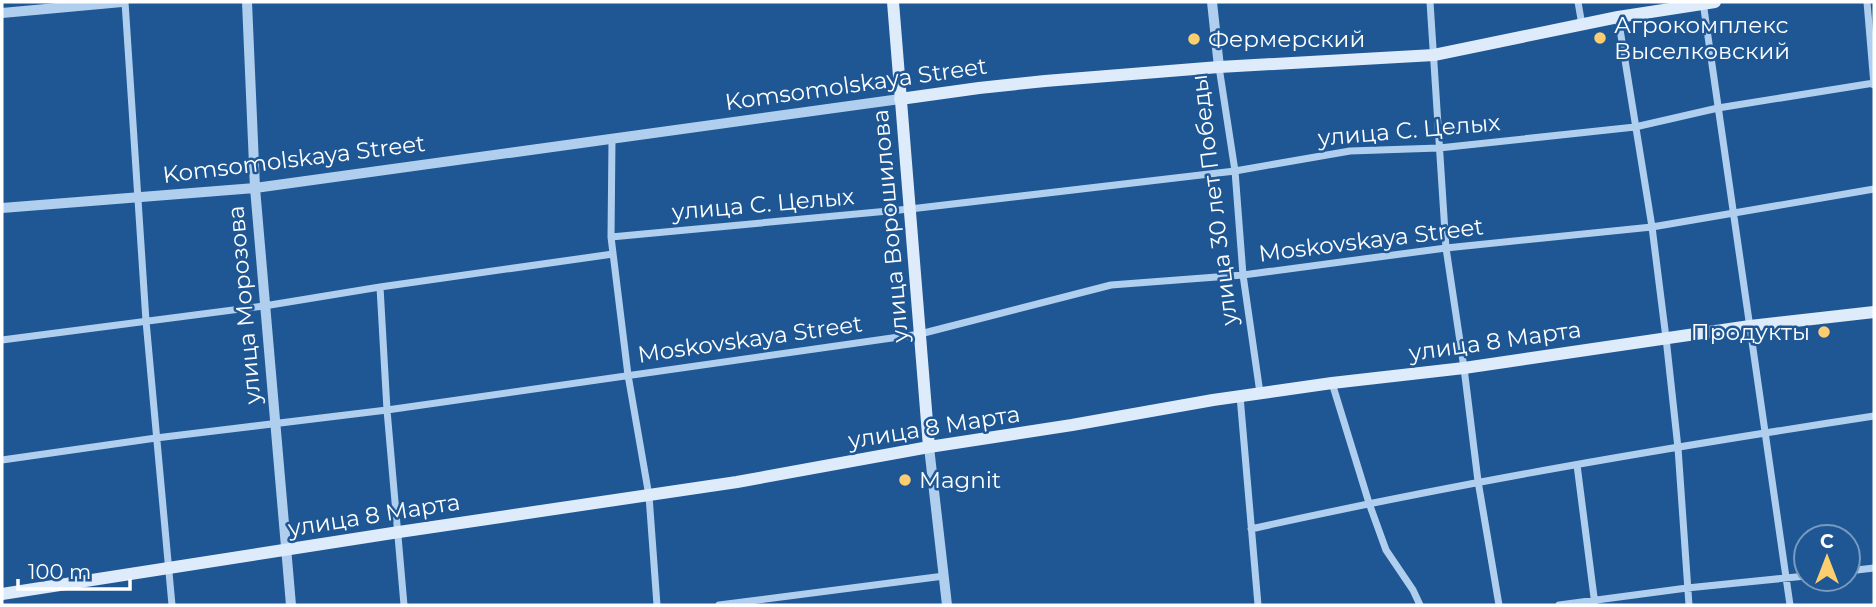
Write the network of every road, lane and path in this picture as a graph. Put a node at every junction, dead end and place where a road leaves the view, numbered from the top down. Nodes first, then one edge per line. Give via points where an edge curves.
1 (123, 2) edge
2 (247, 2) edge
3 (893, 2) edge
4 (1212, 2) edge
5 (1430, 2) edge
6 (1578, 2) edge
7 (1707, 2) edge
8 (1867, 2) edge
9 (2, 13) edge
10 (1618, 17) junction
11 (1582, 24) junction
12 (1434, 55) junction
13 (1219, 67) junction
14 (1874, 83) edge
15 (900, 99) junction
16 (1718, 108) junction
17 (1635, 127) junction
18 (612, 140) junction
19 (1439, 148) junction
20 (1235, 171) junction
21 (255, 188) junction
22 (1874, 189) edge
23 (137, 198) junction
24 (2, 208) edge
25 (909, 209) junction
26 (1733, 212) junction
27 (1652, 227) junction
28 (611, 237) junction
29 (1446, 248) junction
30 (613, 254) junction
31 (1243, 275) junction
32 (380, 287) junction
33 (264, 306) junction
34 (1874, 312) edge
35 (146, 321) junction
36 (1751, 326) junction
37 (920, 334) junction
38 (1666, 338) junction
39 (2, 340) edge
40 (1464, 368) junction
41 (628, 375) junction
42 (1332, 383) junction
43 (1260, 393) junction
44 (1240, 396) junction
45 (387, 410) junction
46 (1874, 416) edge
47 (275, 424) junction
48 (1766, 433) junction
49 (156, 438) junction
50 (929, 447) junction
51 (1678, 448) junction
52 (2, 460) edge
53 (1577, 465) junction
54 (1478, 481) junction
55 (649, 496) junction
56 (1369, 503) junction
57 (1251, 528) junction
58 (399, 532) junction
59 (286, 549) junction
60 (168, 567) junction
61 (944, 576) junction
62 (1792, 578) edge
63 (1787, 579) junction
64 (1687, 588) junction
65 (2, 594) edge
66 (1595, 603) edge
67 (172, 605) edge
68 (290, 605) edge
69 (404, 605) edge
70 (657, 605) edge
71 (719, 605) edge
72 (947, 605) edge
73 (1258, 605) edge
74 (1420, 605) edge
75 (1499, 605) edge
76 (1559, 605) edge
77 (1689, 605) edge
78 (1790, 605) edge

1 - 9 street
1 - 23 street
2 - 21 street, улица Морозова
3 - 15 main road, улица Ворошилова
4 - 13 street, улица 30 лет Победы
5 - 12 street
6 - 11 street
7 - 10 main road, Komsomolskaya Street
7 - 16 street
8 - 14 street
10 - 11 main road, Komsomolskaya Street
10 - 17 street
11 - 12 main road, Komsomolskaya Street
12 - 13 main road, Komsomolskaya Street
12 - 19 street
13 - 15 main road, Komsomolskaya Street via 992,86
13 - 20 street, улица 30 лет Победы
14 - 16 street, улица С. Целых
15 - 18 street, Komsomolskaya Street
15 - 25 main road, улица Ворошилова
16 - 17 street, улица С. Целых
16 - 26 street
17 - 19 street, улица С. Целых
17 - 27 street
18 - 21 street, Komsomolskaya Street
18 - 28 street
19 - 20 street, улица С. Целых via 1350,151
19 - 29 street
20 - 25 street, улица С. Целых
20 - 31 street, улица 30 лет Победы
21 - 23 street, Komsomolskaya Street
21 - 33 street, улица Морозова
22 - 26 street, Moskovskaya Street
23 - 24 street, Komsomolskaya Street
23 - 35 street
25 - 28 street, улица С. Целых
25 - 37 main road, улица Ворошилова
26 - 27 street, Moskovskaya Street
26 - 36 street
27 - 29 street, Moskovskaya Street
27 - 38 street
28 - 30 street
29 - 31 street, Moskovskaya Street
29 - 40 street
30 - 32 street
30 - 41 street
31 - 37 street, Moskovskaya Street via 1111,285
31 - 43 street, улица 30 лет Победы
32 - 33 street
32 - 45 street
33 - 35 street
33 - 47 street, улица Морозова
34 - 36 main road, улица 8 Марта
35 - 39 street
35 - 49 street
36 - 38 main road, улица 8 Марта
36 - 48 street
37 - 41 street, Moskovskaya Street
37 - 50 main road, улица Ворошилова
38 - 40 main road, улица 8 Марта
38 - 51 street
40 - 42 main road, улица 8 Марта
40 - 54 street
41 - 45 street, Moskovskaya Street
41 - 55 street
42 - 43 main road, улица 8 Марта
42 - 56 street
43 - 44 main road, улица 8 Марта
44 - 50 main road, улица 8 Марта
44 - 57 street
45 - 47 street, Moskovskaya Street
45 - 58 street
46 - 48 street
47 - 49 street, Moskovskaya Street
47 - 59 street, улица Морозова
48 - 51 street
48 - 63 street
49 - 52 street, Moskovskaya Street
49 - 60 street
50 - 55 main road, улица 8 Марта
50 - 61 street
51 - 53 street
51 - 64 street
53 - 54 street
53 - 66 street
54 - 56 street
54 - 75 street
55 - 58 main road, улица 8 Марта
55 - 70 street
56 - 57 street
56 - 74 street via 1386,550
57 - 73 street
58 - 59 main road, улица 8 Марта
58 - 69 street
59 - 60 main road, улица 8 Марта
59 - 68 street, улица Морозова
60 - 65 main road, улица 8 Марта
60 - 67 street
61 - 71 street
61 - 72 street
62 - 63 street
63 - 64 street
63 - 78 street
64 - 66 street
64 - 77 street
66 - 76 street

